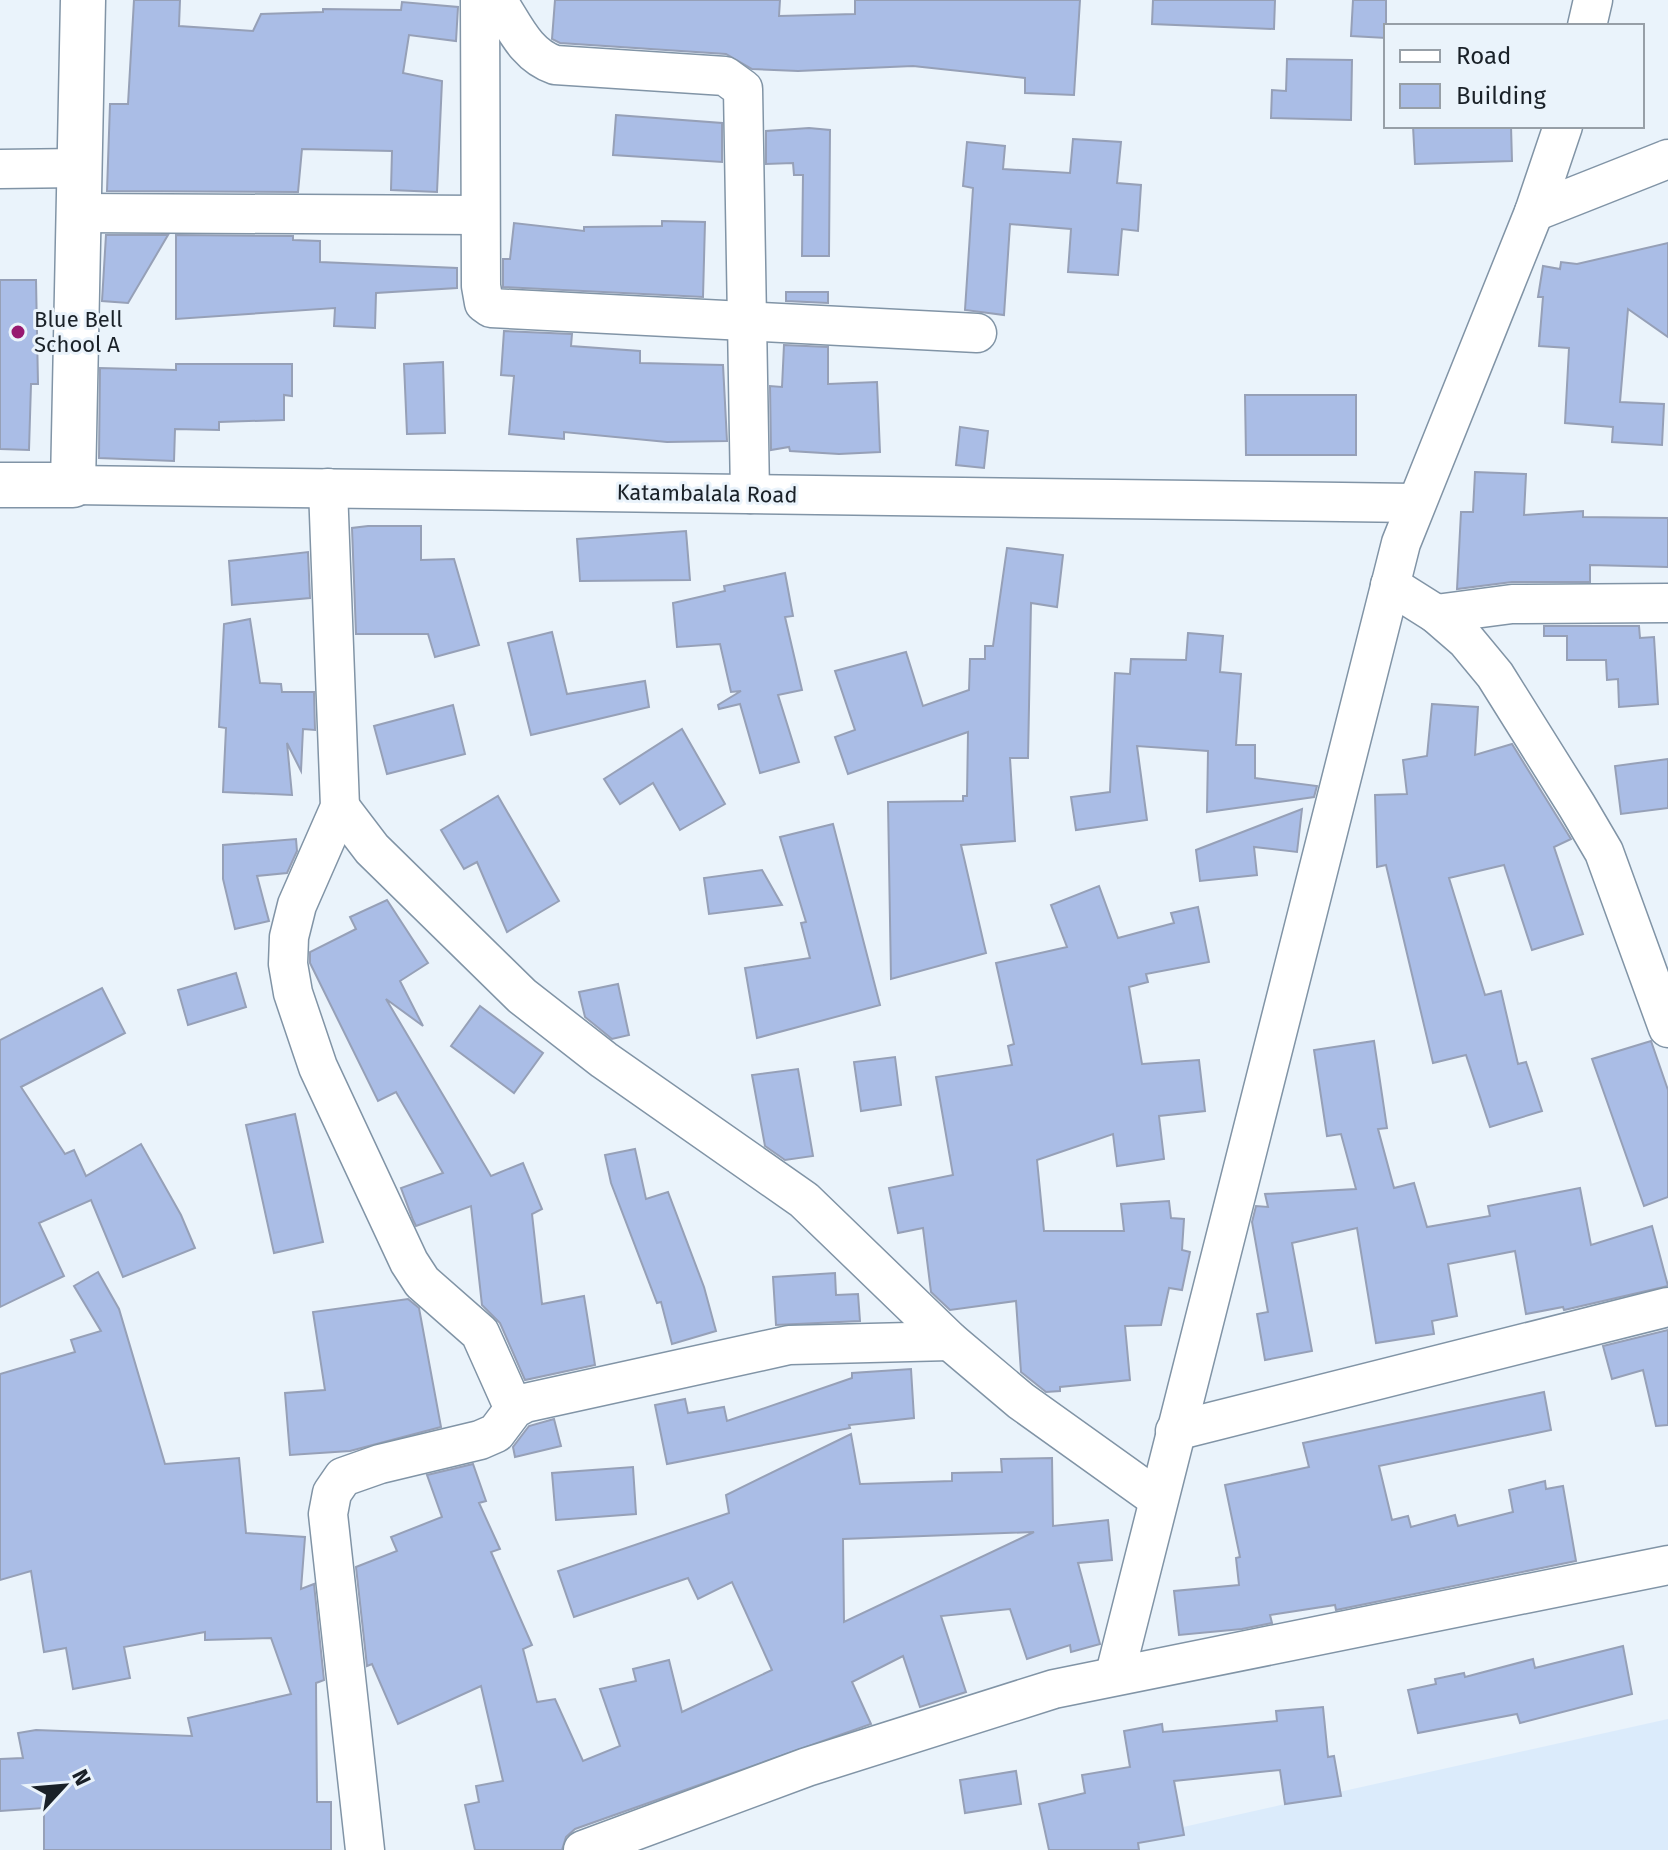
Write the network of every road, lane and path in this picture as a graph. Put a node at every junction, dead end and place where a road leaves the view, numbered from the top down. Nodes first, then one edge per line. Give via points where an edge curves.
1 (83, 0) edge
2 (480, 0) edge
3 (497, 0) edge
4 (1593, 0) edge
5 (1587, 24) edge
6 (1562, 128) edge
7 (1668, 159) edge
8 (80, 168) junction
9 (0, 169) edge
10 (1534, 212) junction
11 (79, 213) junction
12 (480, 215) junction
13 (749, 322) junction
14 (977, 333) dead end
15 (0, 485) edge
16 (73, 485) junction
17 (328, 488) junction
18 (750, 494) junction
19 (1414, 503) junction
20 (1390, 585) junction
21 (1668, 603) edge
22 (1436, 614) junction
23 (340, 807) junction
24 (1668, 1028) edge
25 (1668, 1307) edge
26 (950, 1341) junction
27 (514, 1409) junction
28 (1175, 1431) junction
29 (1158, 1499) junction
30 (1668, 1565) edge
31 (1115, 1674) junction
32 (365, 1850) edge
33 (583, 1850) edge

1 - 8 main road
2 - 12 street
3 - 13 street via 530,52 542,61 725,76 743,89
4 - 5 street
6 - 10 street
7 - 10 street
8 - 9 street
8 - 11 main road
10 - 19 street
11 - 12 street
11 - 16 main road
12 - 13 street via 481,294 491,308
13 - 14 street
13 - 18 street
15 - 16 main road, Katambalala Road
16 - 17 street, Katambalala Road
17 - 18 street, Katambalala Road
17 - 23 street
18 - 19 street, Katambalala Road
19 - 20 street
20 - 22 street
20 - 28 street
21 - 22 street via 1512,604
22 - 24 street via 1495,675 1604,852
23 - 26 street via 372,849 522,996 804,1200
23 - 27 street via 297,905 289,937 293,993 318,1067 409,1262 430,1290 480,1333
25 - 28 street
26 - 27 street via 789,1345
26 - 29 street via 1021,1401
27 - 32 street via 496,1433 360,1470 343,1477 332,1493 328,1514
28 - 29 street
29 - 31 street
30 - 31 street
31 - 33 street via 981,1710 807,1767

